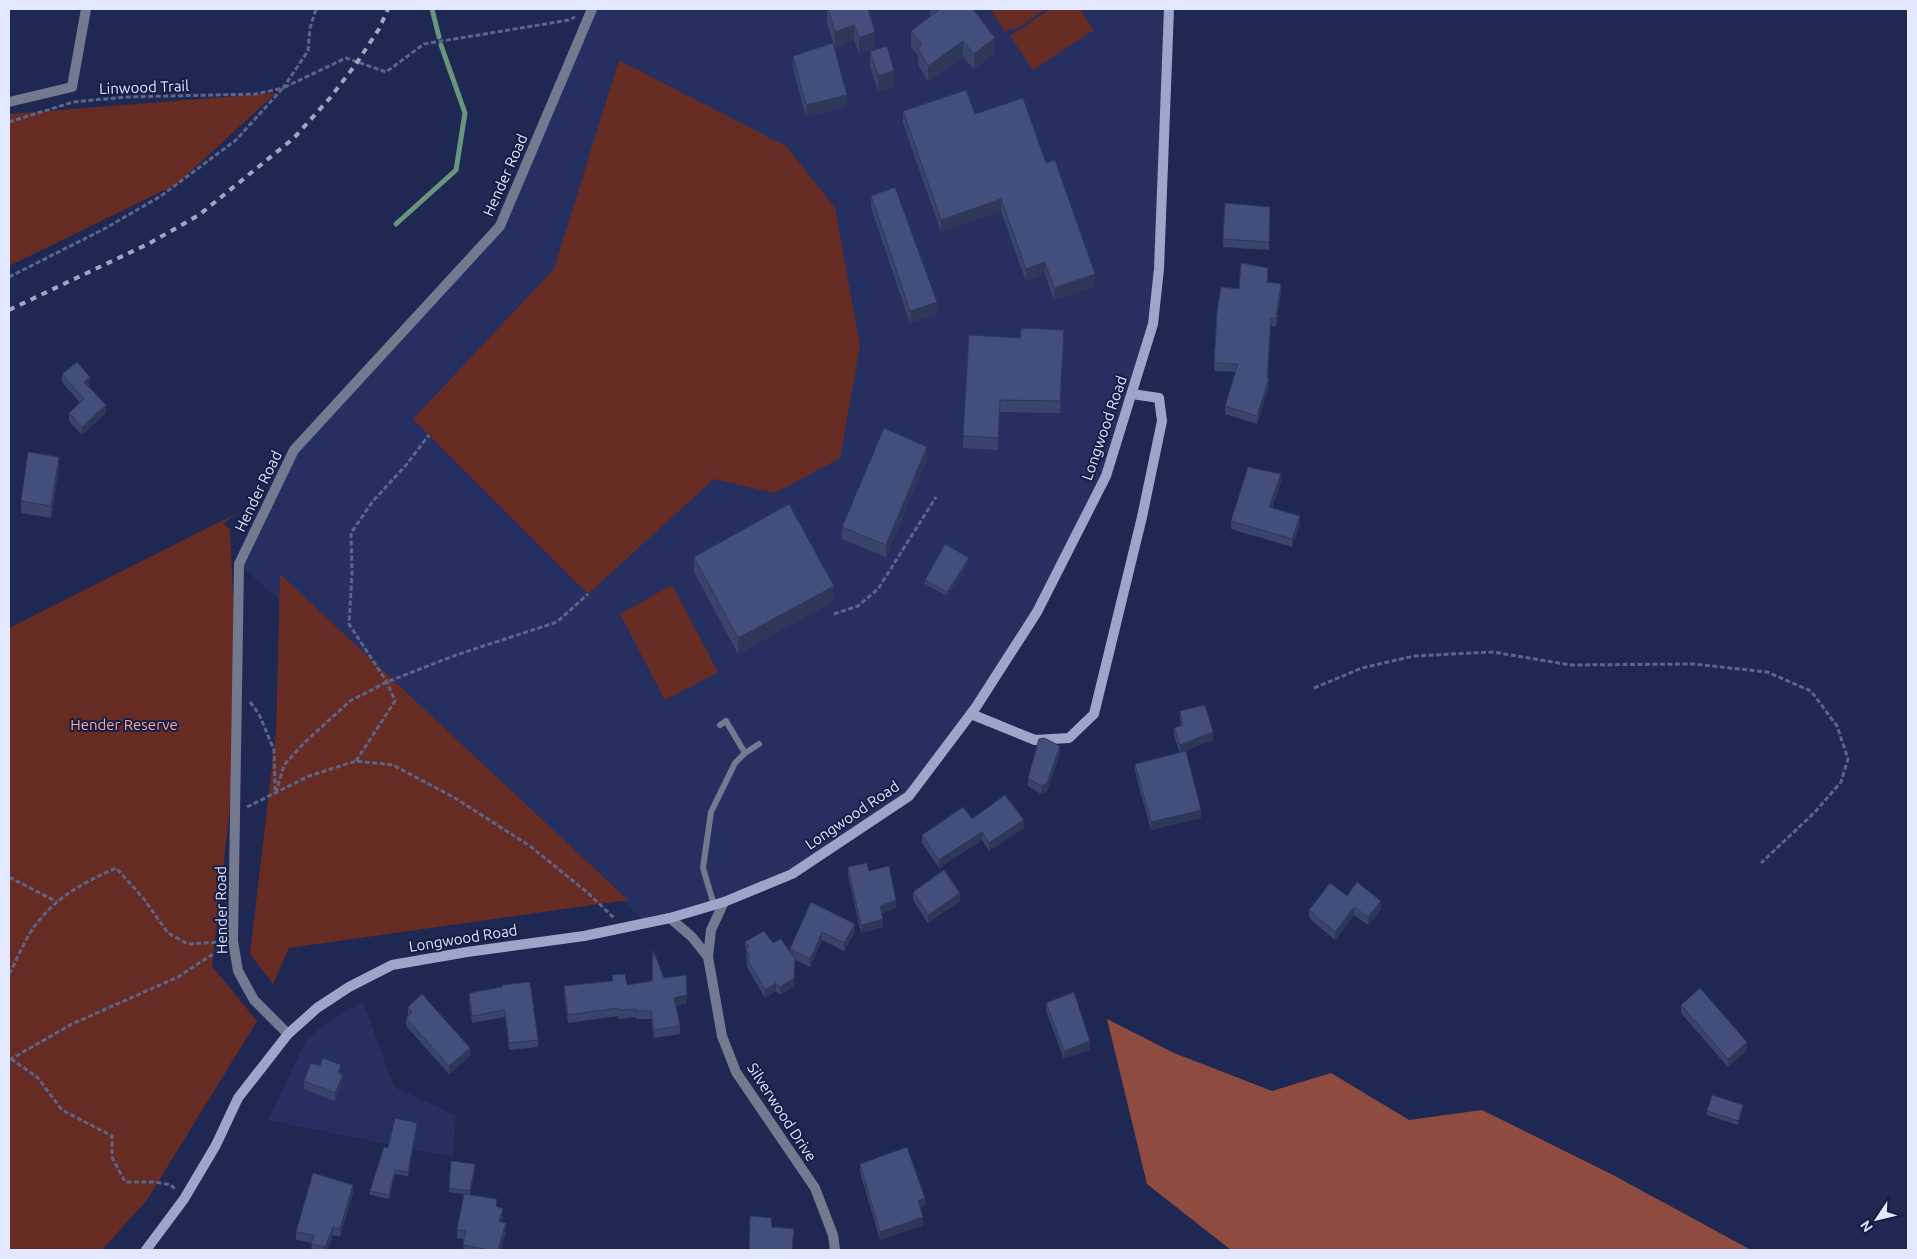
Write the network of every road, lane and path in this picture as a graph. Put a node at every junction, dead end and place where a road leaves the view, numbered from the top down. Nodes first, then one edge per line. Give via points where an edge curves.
1 (86, 9) edge
2 (316, 9) edge
3 (592, 9) edge
4 (1169, 9) edge
5 (283, 88) junction
6 (9, 102) edge
7 (9, 122) edge
8 (9, 277) edge
9 (1132, 394) junction
10 (428, 435) dead end
11 (936, 497) dead end
12 (588, 594) dead end
13 (834, 614) dead end
14 (387, 682) junction
15 (237, 686) junction
16 (1314, 688) dead end
17 (971, 714) junction
18 (720, 725) dead end
19 (759, 744) dead end
20 (745, 753) junction
21 (356, 761) junction
22 (276, 793) junction
23 (235, 813) junction
24 (1761, 863) dead end
25 (9, 877) edge
26 (57, 902) junction
27 (719, 904) junction
28 (670, 918) junction
29 (625, 928) junction
30 (233, 941) junction
31 (708, 956) junction
32 (9, 974) edge
33 (288, 1034) junction
34 (10, 1059) edge
35 (184, 1199) junction
36 (146, 1250) edge
37 (835, 1250) edge

1 - 6 street via 72,87
2 - 5 path via 308,51
3 - 5 path via 569,20 424,44 386,72 346,58
3 - 15 street, Hender Road via 500,226 294,450 239,564
4 - 9 street, Longwood Road via 1159,269 1153,324
5 - 7 path, Linwood Trail via 256,94 126,97 73,102
5 - 8 path via 236,140 161,196
9 - 17 street, Longwood Road via 1102,485 1037,612
9 - 17 street via 1159,398 1162,421 1094,714 1069,738 1035,740
10 - 14 path via 351,533 350,624
11 - 13 path via 878,589 858,606
12 - 14 path via 557,622 456,654
14 - 21 path via 395,701
14 - 22 path via 350,701 305,742 284,765
15 - 22 path via 259,714 274,750
15 - 23 street, Hender Road
16 - 24 path via 1362,668 1414,656 1493,652 1571,665 1694,664 1767,672 1811,690 1837,726 1848,759 1841,782 1815,812
17 - 27 street, Longwood Road via 909,796 792,874
18 - 20 lane via 726,721
19 - 20 lane
20 - 27 lane via 735,763 711,812 703,868
21 - 22 path via 309,776
21 - 29 path via 393,765 455,798 530,846
22 - 23 path
23 - 30 street, Hender Road
25 - 26 path
26 - 30 path via 81,884 116,868 168,933 188,944
26 - 32 path via 36,924
27 - 28 street, Longwood Road
27 - 31 street, Silverwood Drive
28 - 29 street, Longwood Road
28 - 31 street
29 - 33 street, Longwood Road via 392,964 317,1008
30 - 33 street, Hender Road via 238,971 254,1000
30 - 34 path via 178,977 72,1024
31 - 37 street, Silverwood Drive via 722,1036 736,1072 815,1188 833,1235
33 - 35 street, Longwood Road via 238,1098 216,1145
34 - 35 path via 37,1077 62,1110 112,1136 112,1157 125,1182 171,1184
35 - 36 street, Longwood Road

